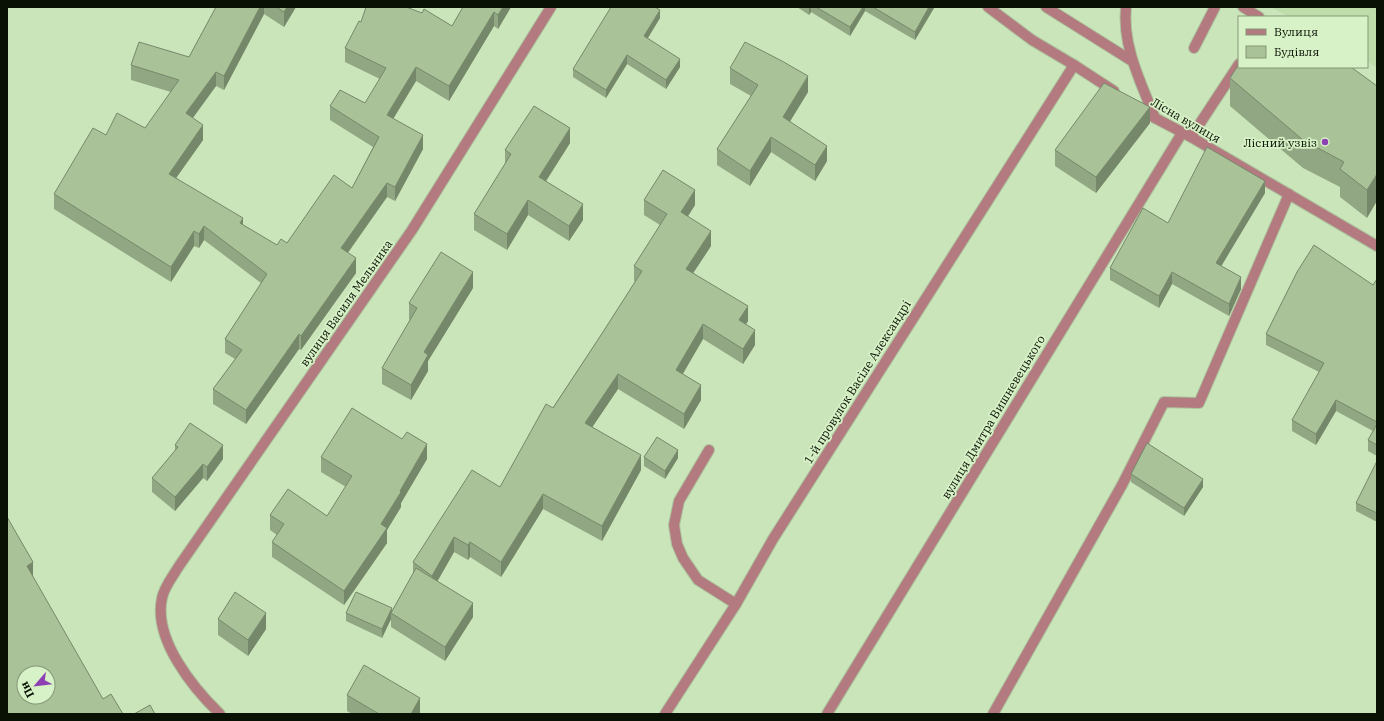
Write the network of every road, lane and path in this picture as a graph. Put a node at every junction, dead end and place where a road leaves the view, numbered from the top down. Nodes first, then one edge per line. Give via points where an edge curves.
1 (551, 7) edge
2 (988, 7) edge
3 (1046, 7) edge
4 (1126, 7) edge
5 (1215, 7) edge
6 (1243, 7) edge
7 (1256, 16) edge
8 (1194, 48) dead end
9 (1132, 61) junction
10 (1074, 65) junction
11 (1238, 65) edge
12 (1155, 118) junction
13 (1187, 135) junction
14 (1289, 194) junction
15 (1376, 243) edge
16 (709, 450) dead end
17 (736, 604) junction
18 (220, 714) edge
19 (666, 714) edge
20 (827, 714) edge
21 (992, 714) edge

1 - 18 street, вулиця Василя Мельника via 412,230 179,566 162,597 164,633 172,654 204,698
2 - 10 street, Лісна вулиця via 1032,40
3 - 9 street
4 - 9 street via 1125,18
5 - 8 street
6 - 7 street
9 - 12 street
10 - 12 street, Лісна вулиця
10 - 17 street, 1-й провулок Васіле Александрі via 773,539
11 - 13 street, вулиця Дмитра Вишневецького
12 - 13 street, Лісна вулиця
13 - 14 street, Лісна вулиця
13 - 20 street, вулиця Дмитра Вишневецького
14 - 15 street, Лісна вулиця
14 - 21 street via 1199,403 1164,402 1122,485
16 - 17 street via 679,501 674,524 677,544 682,558 698,580
17 - 19 street, 1-й провулок Васіле Александрі

